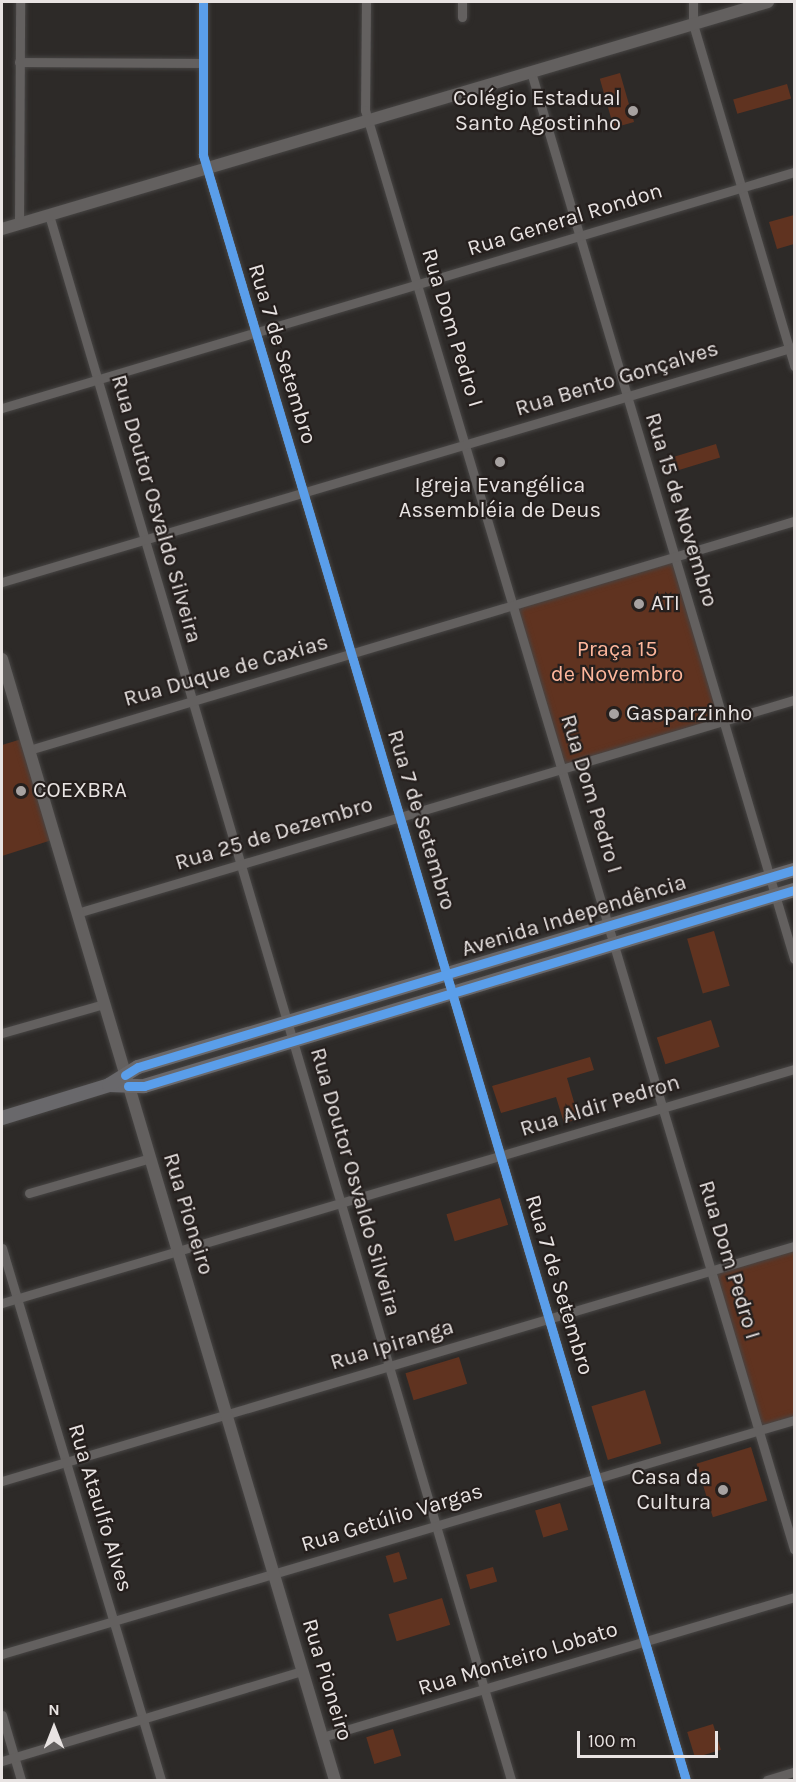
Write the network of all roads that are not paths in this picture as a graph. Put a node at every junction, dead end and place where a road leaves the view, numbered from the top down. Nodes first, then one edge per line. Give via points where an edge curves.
1 (20, 2) edge
2 (203, 2) edge
3 (366, 2) edge
4 (462, 2) edge
5 (693, 2) edge
6 (768, 2) edge
7 (462, 17) dead end
8 (693, 24) junction
9 (20, 62) junction
10 (203, 63) junction
11 (531, 72) junction
12 (367, 115) junction
13 (207, 168) junction
14 (795, 172) edge
15 (741, 188) junction
16 (49, 215) junction
17 (19, 224) junction
18 (2, 229) edge
19 (579, 236) junction
20 (418, 284) junction
21 (255, 332) junction
22 (792, 348) edge
23 (795, 366) edge
24 (98, 379) junction
25 (627, 396) junction
26 (2, 408) edge
27 (466, 444) junction
28 (303, 492) junction
29 (795, 521) edge
30 (145, 539) junction
31 (675, 559) junction
32 (2, 582) edge
33 (514, 606) junction
34 (351, 655) junction
35 (2, 659) edge
36 (4, 674) edge
37 (795, 699) edge
38 (193, 701) junction
39 (723, 721) junction
40 (28, 750) junction
41 (562, 768) junction
42 (400, 817) junction
43 (241, 864) junction
44 (795, 870) edge
45 (770, 878) junction
46 (795, 890) edge
47 (776, 895) junction
48 (77, 913) junction
49 (610, 926) junction
50 (616, 944) junction
51 (795, 959) edge
52 (447, 974) junction
53 (452, 994) junction
54 (104, 1004) junction
55 (287, 1022) junction
56 (2, 1033) edge
57 (293, 1041) junction
58 (795, 1069) edge
59 (127, 1080) junction
60 (663, 1108) junction
61 (2, 1118) edge
62 (500, 1156) junction
63 (150, 1158) junction
64 (29, 1193) dead end
65 (341, 1203) junction
66 (795, 1246) edge
67 (2, 1248) edge
68 (178, 1252) junction
69 (712, 1270) junction
70 (17, 1298) junction
71 (2, 1303) edge
72 (549, 1318) junction
73 (389, 1366) junction
74 (226, 1414) junction
75 (795, 1420) edge
76 (759, 1430) junction
77 (66, 1462) junction
78 (597, 1478) junction
79 (2, 1481) edge
80 (436, 1526) junction
81 (795, 1549) edge
82 (274, 1574) junction
83 (795, 1597) edge
84 (114, 1621) junction
85 (645, 1641) junction
86 (2, 1654) edge
87 (303, 1671) junction
88 (484, 1689) junction
89 (2, 1715) edge
90 (143, 1719) junction
91 (322, 1737) junction
92 (14, 1757) junction
93 (2, 1761) edge
94 (795, 1772) edge
95 (21, 1780) edge
96 (161, 1780) edge
97 (335, 1780) edge
98 (511, 1780) edge
99 (686, 1780) edge
100 (767, 1780) edge

1 - 9 street
2 - 10 street, Rua 7 de Setembro
3 - 12 street, Rua Dom Pedro I
4 - 7 street
5 - 8 street
6 - 8 street
8 - 11 street
8 - 15 street
9 - 10 street
9 - 17 street
10 - 13 street, Rua 7 de Setembro via 203,155
11 - 12 street
11 - 19 street, Rua 15 de Novembro
12 - 13 street
12 - 20 street, Rua Dom Pedro I
13 - 16 street
13 - 21 street, Rua 7 de Setembro
14 - 15 street, Rua General Rondon
15 - 19 street, Rua General Rondon
15 - 22 street
16 - 17 street
16 - 24 street, Rua Doutor Osvaldo Silveira
17 - 18 street
19 - 20 street, Rua General Rondon
19 - 25 street, Rua 15 de Novembro
20 - 21 street, Rua General Rondon
20 - 27 street, Rua Dom Pedro I
21 - 24 street, Rua General Rondon
21 - 28 street, Rua 7 de Setembro
22 - 23 street
22 - 25 street, Rua Bento Gonçalves
24 - 26 street, Rua General Rondon
24 - 30 street, Rua Doutor Osvaldo Silveira
25 - 27 street, Rua Bento Gonçalves
25 - 31 street, Rua 15 de Novembro
27 - 28 street, Rua Bento Gonçalves
27 - 33 street, Rua Dom Pedro I
28 - 30 street, Rua Bento Gonçalves
28 - 34 street, Rua 7 de Setembro
29 - 31 street, Rua Duque de Caxias
30 - 32 street, Rua Bento Gonçalves
30 - 38 street, Rua Doutor Osvaldo Silveira
31 - 33 street, Rua Duque de Caxias
31 - 39 street, Rua 15 de Novembro
33 - 34 street, Rua Duque de Caxias
33 - 41 street, Rua Dom Pedro I
34 - 38 street, Rua Duque de Caxias
34 - 42 street, Rua 7 de Setembro
35 - 36 street, Rua Pioneiro
36 - 40 street, Rua Pioneiro
37 - 39 street, Rua 25 de Dezembro
38 - 40 street, Rua Duque de Caxias
38 - 43 street, Rua Doutor Osvaldo Silveira
39 - 41 street, Rua 25 de Dezembro
39 - 45 street, Rua 15 de Novembro
40 - 48 street, Rua Pioneiro
41 - 42 street, Rua 25 de Dezembro
41 - 49 street, Rua Dom Pedro I
42 - 43 street, Rua 25 de Dezembro
42 - 52 street, Rua 7 de Setembro
43 - 48 street, Rua 25 de Dezembro
43 - 55 street, Rua Doutor Osvaldo Silveira
44 - 45 main road, Avenida Independência
45 - 47 street, Rua 15 de Novembro
45 - 49 main road, Avenida Independência
46 - 47 main road, Avenida Independência
47 - 50 main road, Avenida Independência
47 - 51 street, Rua 15 de Novembro
48 - 54 street, Rua Pioneiro
49 - 50 street, Rua Dom Pedro I
49 - 52 main road, Avenida Independência
50 - 53 main road, Avenida Independência
50 - 60 street, Rua Dom Pedro I
52 - 53 street, Rua 7 de Setembro
52 - 55 main road, Avenida Independência
53 - 57 main road, Avenida Independência
53 - 62 street, Rua 7 de Setembro
54 - 56 street
54 - 59 street, Rua Pioneiro
55 - 57 street, Rua Doutor Osvaldo Silveira
55 - 59 main road, Avenida Independência via 138,1066
57 - 59 main road, Avenida Independência via 144,1086
57 - 65 street, Rua Doutor Osvaldo Silveira
58 - 60 street, Rua Aldir Pedron
59 - 61 main road
59 - 63 street, Rua Pioneiro
60 - 62 street, Rua Aldir Pedron
60 - 69 street, Rua Dom Pedro I
62 - 65 street, Rua Aldir Pedron
62 - 72 street, Rua 7 de Setembro
63 - 64 street
63 - 68 street, Rua Pioneiro
65 - 68 street, Rua Aldir Pedron
65 - 73 street, Rua Doutor Osvaldo Silveira
66 - 69 street, Rua Ipiranga
67 - 70 street, Rua Ataulfo Alves
68 - 70 street, Rua Aldir Pedron
68 - 74 street, Rua Pioneiro
69 - 72 street, Rua Ipiranga
69 - 76 street, Rua Dom Pedro I
70 - 71 street, Rua Aldir Pedron
70 - 77 street, Rua Ataulfo Alves
72 - 73 street, Rua Ipiranga
72 - 78 street, Rua 7 de Setembro
73 - 74 street, Rua Ipiranga
73 - 80 street, Rua Doutor Osvaldo Silveira
74 - 77 street, Rua Ipiranga
74 - 82 street, Rua Pioneiro
75 - 76 street, Rua Getúlio Vargas
76 - 78 street, Rua Getúlio Vargas
76 - 81 street, Rua Dom Pedro I
77 - 79 street, Rua Ipiranga
77 - 84 street, Rua Ataulfo Alves
78 - 80 street, Rua Getúlio Vargas
78 - 85 street, Rua 7 de Setembro
80 - 82 street, Rua Getúlio Vargas
80 - 88 street, Rua Doutor Osvaldo Silveira
82 - 84 street, Rua Getúlio Vargas
82 - 87 street, Rua Pioneiro
83 - 85 street, Rua Monteiro Lobato
84 - 86 street, Rua Getúlio Vargas
84 - 90 street, Rua Ataulfo Alves
85 - 88 street, Rua Monteiro Lobato
85 - 99 street, Rua 7 de Setembro
87 - 90 street
87 - 91 street, Rua Pioneiro
88 - 91 street, Rua Monteiro Lobato
88 - 98 street, Rua Doutor Osvaldo Silveira
89 - 92 street
90 - 92 street
90 - 96 street, Rua Ataulfo Alves
91 - 97 street, Rua Pioneiro
92 - 93 street
92 - 95 street
94 - 100 street

